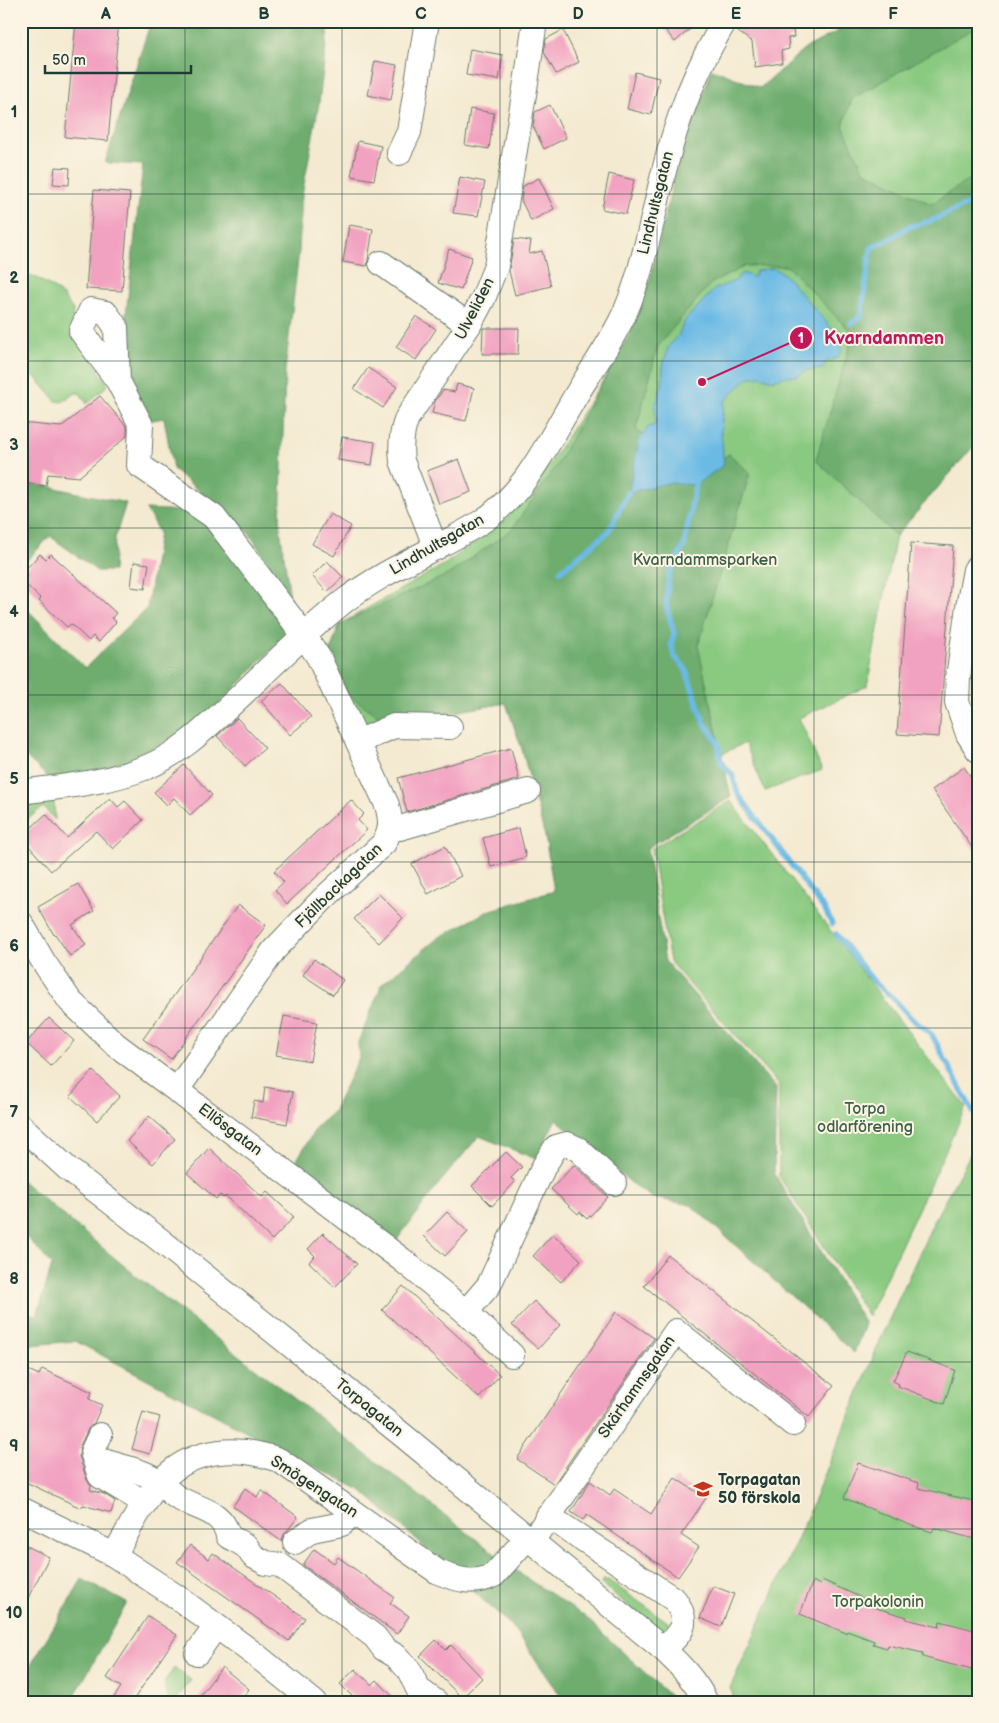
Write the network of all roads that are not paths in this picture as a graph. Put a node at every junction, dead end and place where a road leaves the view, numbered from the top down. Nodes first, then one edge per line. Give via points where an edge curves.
1 (428, 21) edge
2 (535, 21) edge
3 (726, 21) edge
4 (398, 152) dead end
5 (381, 263) dead end
6 (469, 325) junction
7 (118, 381) dead end
8 (436, 548) junction
9 (978, 566) edge
10 (304, 635) junction
11 (450, 726) dead end
12 (358, 742) junction
13 (978, 750) edge
14 (528, 791) dead end
15 (21, 792) edge
16 (391, 827) junction
17 (21, 923) edge
18 (177, 1090) junction
19 (21, 1126) edge
20 (614, 1183) dead end
21 (466, 1312) junction
22 (512, 1355) dead end
23 (793, 1424) dead end
24 (100, 1435) dead end
25 (102, 1468) junction
26 (160, 1482) junction
27 (145, 1503) junction
28 (21, 1509) edge
29 (352, 1512) junction
30 (548, 1516) junction
31 (529, 1540) junction
32 (295, 1542) dead end
33 (114, 1555) junction
34 (216, 1626) junction
35 (663, 1649) junction
36 (197, 1653) dead end
37 (314, 1702) edge
38 (436, 1702) edge
39 (706, 1702) edge

1 - 4 street via 409,132
2 - 6 street, Ulveliden via 496,266
3 - 8 street, Lindhultsgatan via 684,103 638,277 613,337 523,482 508,500 480,523
5 - 6 street
6 - 8 street, Ulveliden via 407,418 401,433 402,461
7 - 10 street, Fjällbackagatan via 141,426 138,465 214,516
8 - 10 street, Lindhultsgatan via 345,601
9 - 13 street via 968,607 958,678 958,702 968,734
10 - 12 street, Fjällbackagatan via 319,658
10 - 15 street, Lindhultsgatan via 211,724 149,766 96,782
11 - 12 street via 394,726
12 - 16 street, Fjällbackagatan via 387,805
14 - 16 street via 400,828
16 - 18 street, Fjällbackagatan via 384,843 274,950
17 - 18 street, Ellösgatan via 70,1001 116,1044
18 - 21 street, Ellösgatan via 394,1253
19 - 31 street, Torpagatan via 68,1169
20 - 21 street via 578,1149 567,1144 556,1147 489,1285
21 - 22 street, Ellösgatan
23 - 30 street, Skärhamnsgatan via 676,1331
24 - 25 street via 92,1452
25 - 26 street via 151,1476
25 - 27 street
26 - 27 street, Smögengatan
26 - 29 street, Smögengatan via 189,1460 212,1452 260,1453 279,1460
26 - 38 street via 174,1496 214,1514 226,1526 228,1536 246,1546 253,1556 280,1565 375,1637 409,1670 418,1689
27 - 33 street, Smögengatan
28 - 33 street
29 - 31 street, Smögengatan via 438,1572 461,1580 474,1582 494,1575
29 - 32 street via 342,1524 312,1530
30 - 31 street, Skärhamnsgatan
30 - 35 street via 675,1600 682,1610 684,1624 679,1636
31 - 35 street, Torpagatan
33 - 34 street
34 - 36 street
34 - 37 street
35 - 39 street, Torpagatan via 688,1672

